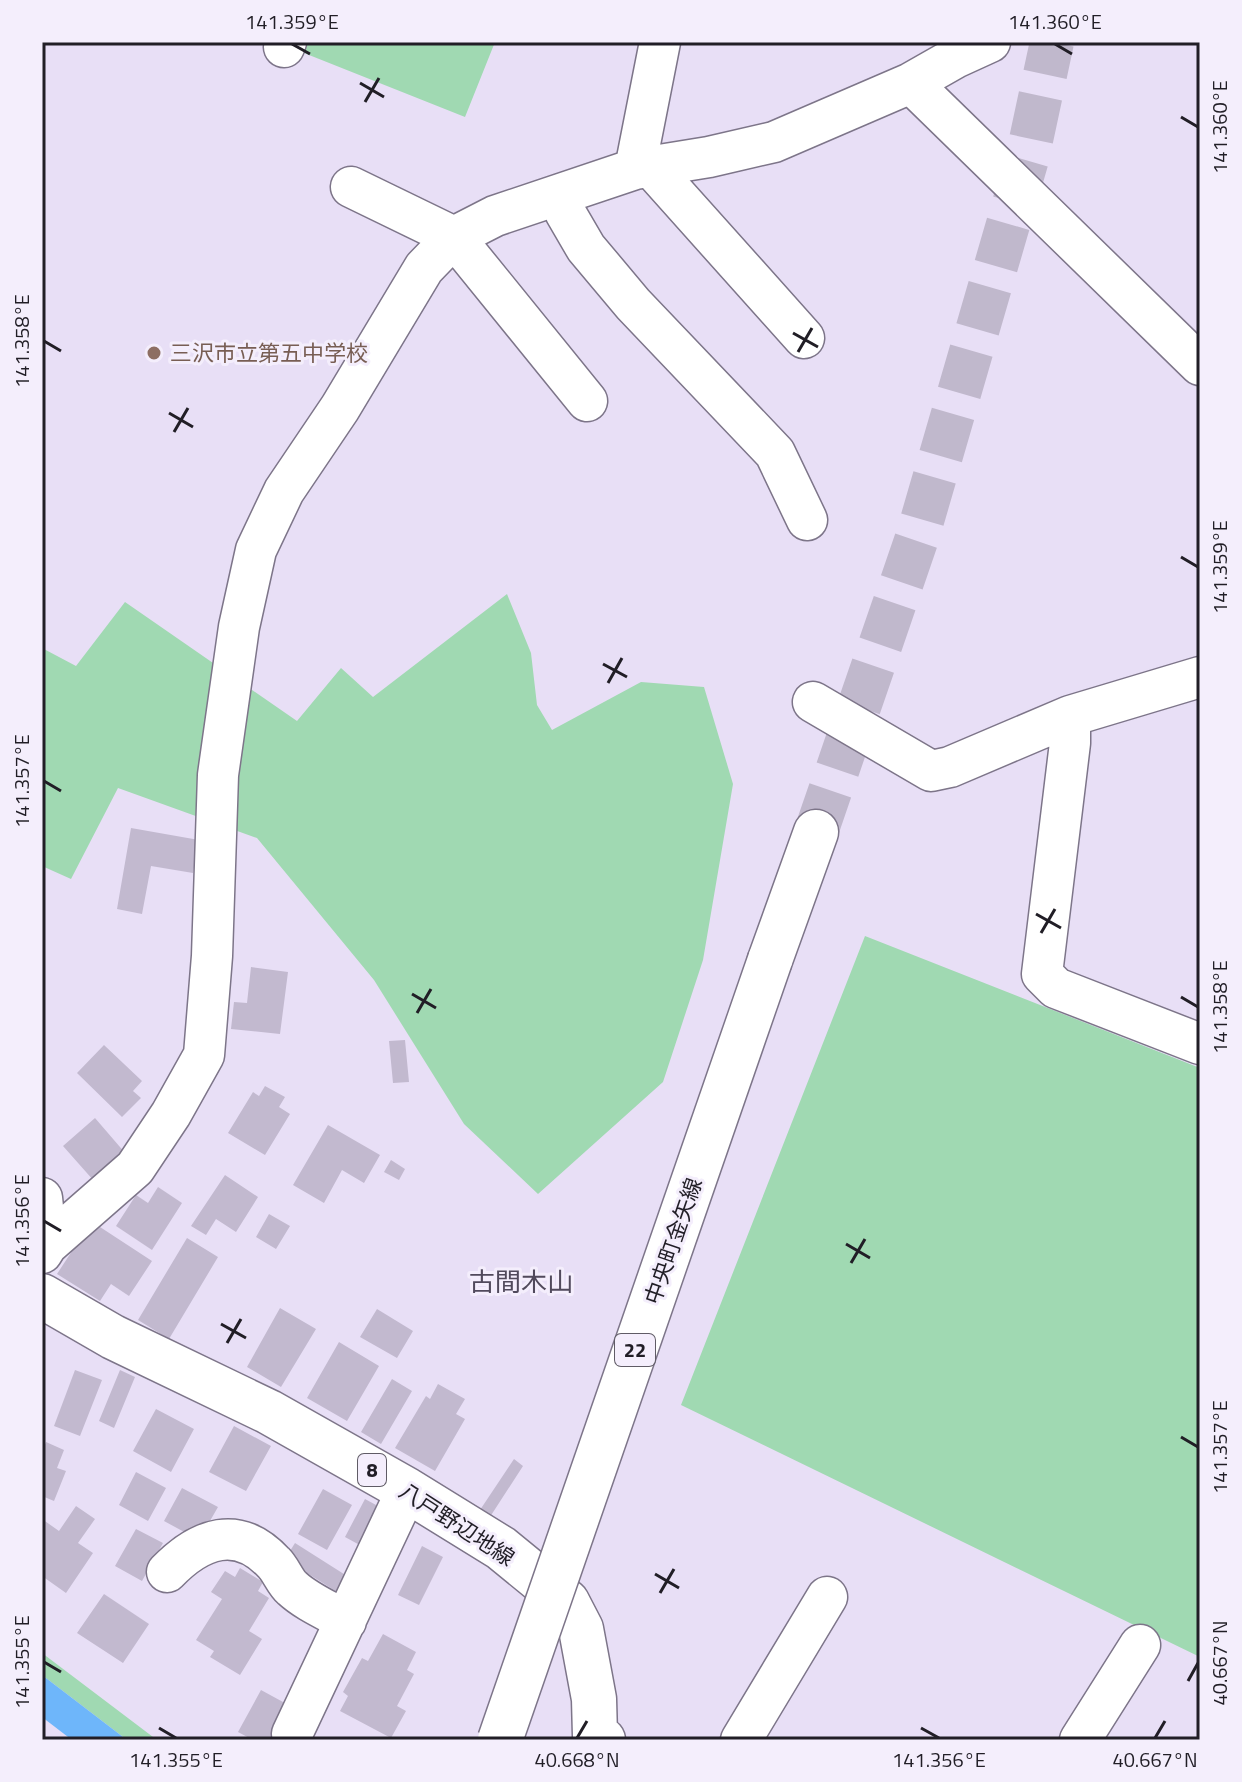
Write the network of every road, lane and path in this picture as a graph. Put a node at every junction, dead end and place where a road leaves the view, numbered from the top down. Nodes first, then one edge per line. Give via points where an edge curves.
1 (660, 42) edge
2 (990, 42) edge
3 (911, 83) junction
4 (643, 168) junction
5 (351, 187) dead end
6 (565, 193) junction
7 (454, 237) junction
8 (804, 338) dead end
9 (1200, 365) edge
10 (587, 401) dead end
11 (807, 520) dead end
12 (1200, 677) edge
13 (813, 702) dead end
14 (1070, 716) junction
15 (816, 832) tunnel mouth
16 (1200, 1044) edge
17 (42, 1198) edge
18 (45, 1249) edge
19 (42, 1296) edge
20 (407, 1490) junction
21 (167, 1572) dead end
22 (827, 1597) dead end
23 (346, 1621) junction
24 (1140, 1645) dead end
25 (292, 1734) dead end
26 (597, 1739) edge
27 (500, 1740) edge
28 (741, 1740) edge
29 (1080, 1740) edge

1 - 4 street
2 - 3 street
3 - 4 street via 774,142
3 - 9 street
4 - 6 street
4 - 8 street
5 - 7 street
6 - 7 street via 495,216
6 - 11 street via 565,212 586,248 775,453
7 - 10 street
7 - 18 street via 424,268 284,491 256,550 218,775 204,1055 135,1168
12 - 14 street
13 - 14 street via 931,771
14 - 16 street via 1042,974 1056,988
15 - 27 main road, 中央町金矢線 / 22, bridge
17 - 18 street
19 - 20 main road, 八戸野辺地線 / 8 via 113,1337 269,1412
20 - 23 street
20 - 26 main road, 八戸野辺地線 / 8 via 501,1548 567,1602 581,1629
21 - 23 street via 187,1551 229,1537 252,1545 275,1563 291,1588
22 - 28 street
23 - 25 street
24 - 29 street

